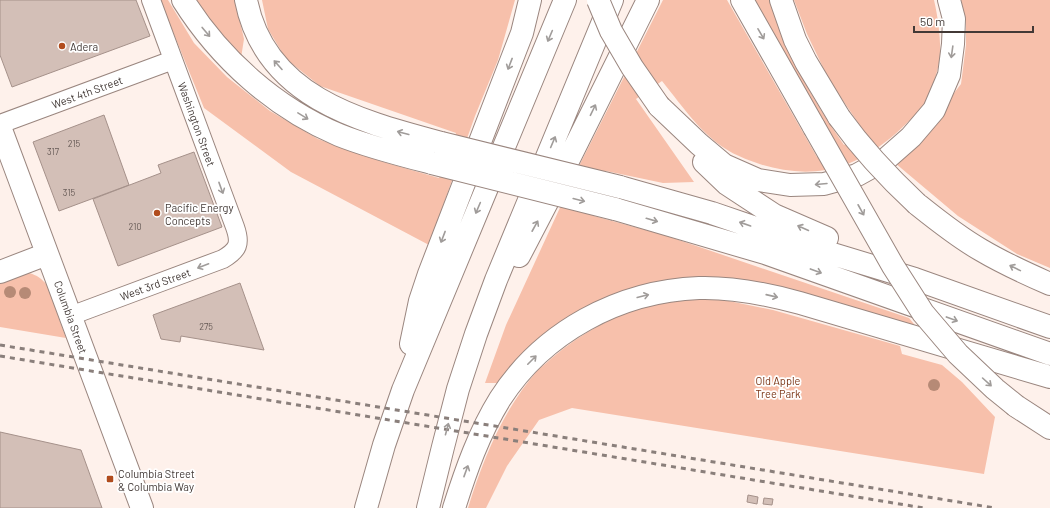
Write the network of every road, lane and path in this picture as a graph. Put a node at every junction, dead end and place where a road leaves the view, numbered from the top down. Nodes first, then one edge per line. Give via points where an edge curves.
1 (151, 0) edge
2 (183, 0) edge
3 (246, 0) edge
4 (530, 0) edge
5 (565, 0) edge
6 (598, 0) edge
7 (612, 0) edge
8 (648, 0) edge
9 (742, 0) edge
10 (781, 0) edge
11 (949, 0) edge
12 (173, 60) junction
13 (659, 106) junction
14 (0, 125) edge
15 (237, 248) joint
16 (48, 254) junction
17 (0, 272) edge
18 (915, 279) junction
19 (1050, 284) edge
20 (70, 316) junction
21 (1050, 327) edge
22 (476, 334) junction
23 (1050, 354) edge
24 (1050, 377) edge
25 (403, 390) junction
26 (1050, 428) edge
27 (142, 508) edge
28 (366, 508) edge
29 (428, 508) edge
30 (454, 508) edge

1 - 12 street, Washington Street
2 -> 23 main road, bridge via 201,27 221,50 258,85 288,107 339,135 366,145 614,209 765,253
18 -> 3 main road, bridge via 826,252 712,212 441,143 386,128 348,114 323,102 281,69 264,47
4 -> 25 main road via 522,33 420,301
5 -> 25 main road
6 - 13 main road, bridge via 611,31
22 -> 7 main road via 501,266
22 -> 8 main road via 539,219
9 -> 26 main road, bridge via 893,266 924,312 958,354 990,385
19 -> 10 main road, bridge via 981,250 946,227 886,175 839,117 795,40
11 -> 13 main road via 954,19 949,75 934,110 911,137 886,159 857,175 824,184 790,185 758,180 724,165
12 - 14 street, West 4th Street
12 -> 15 street, Washington Street via 236,227 239,240
18 -> 13 main road via 774,215 727,184 702,160
14 - 16 main road, Columbia Street
15 -> 20 street, West 3rd Street via 223,259
16 - 17 main road
16 - 20 main road, Columbia Street
18 - 21 main road
20 - 27 main road, Columbia Street
29 -> 22 main road via 450,418
30 -> 24 main road via 483,429 507,389 531,360 557,338 586,319 621,303 659,292 721,288 761,294 808,305
25 - 28 main road

